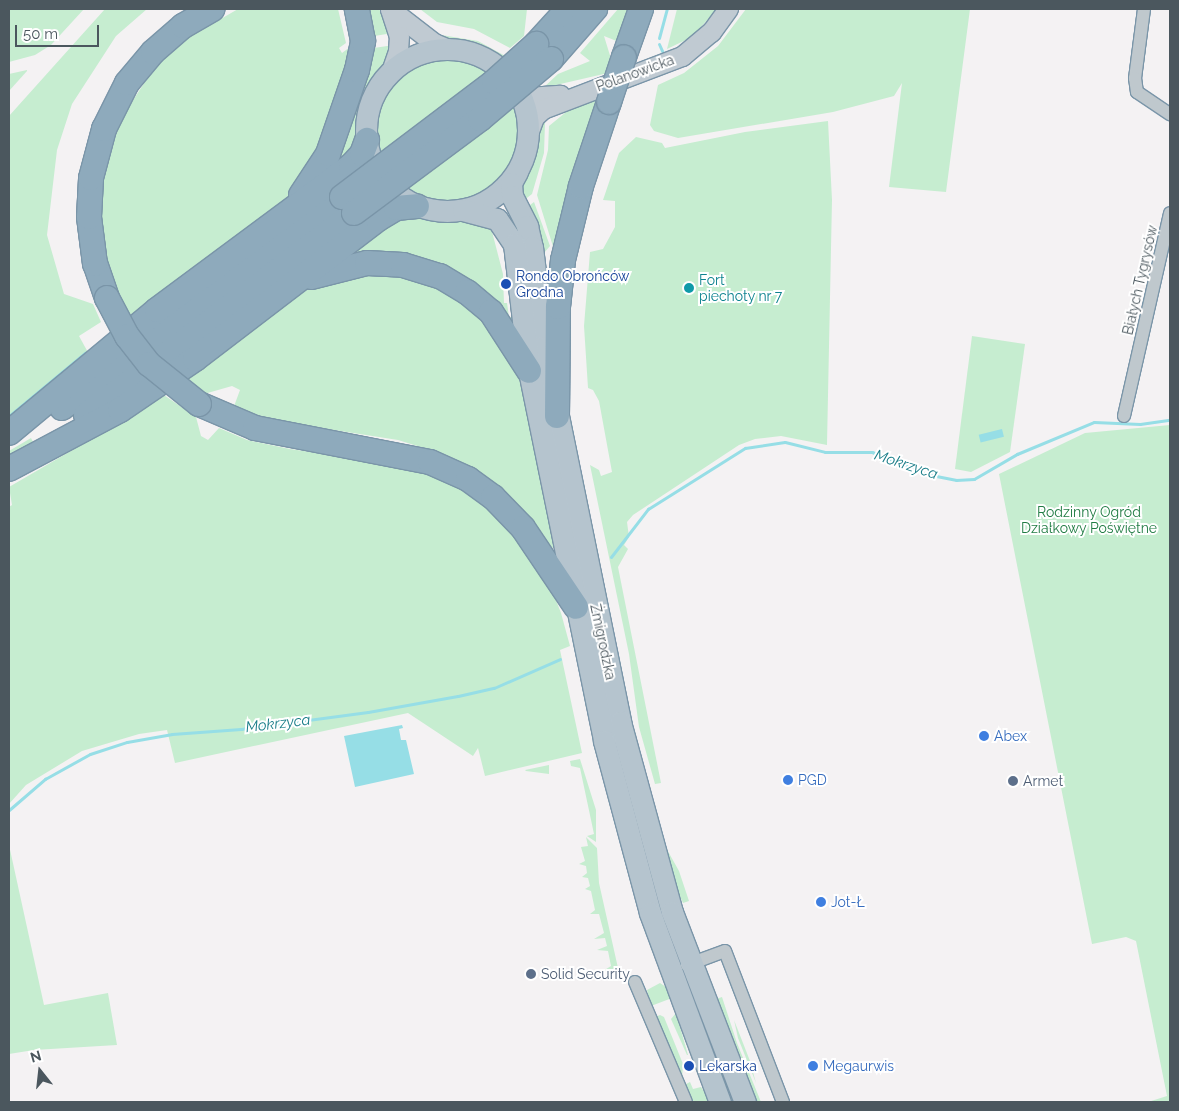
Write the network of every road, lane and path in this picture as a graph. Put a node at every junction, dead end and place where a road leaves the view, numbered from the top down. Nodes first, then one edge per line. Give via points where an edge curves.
1 (212, 9) edge
2 (357, 9) edge
3 (390, 9) edge
4 (568, 9) edge
5 (595, 9) edge
6 (641, 9) edge
7 (728, 9) edge
8 (1144, 9) edge
9 (448, 49) junction
10 (543, 51) junction
11 (391, 71) junction
12 (518, 90) junction
13 (581, 92) junction
14 (1170, 114) edge
15 (529, 131) junction
16 (367, 140) junction
17 (517, 172) junction
18 (348, 205) junction
19 (417, 206) junction
20 (463, 210) junction
21 (287, 212) junction
22 (1170, 213) edge
23 (291, 286) junction
24 (529, 371) junction
25 (557, 416) junction
26 (1124, 416) dead end
27 (9, 433) edge
28 (9, 443) edge
29 (19, 464) edge
30 (576, 607) junction
31 (690, 964) junction
32 (670, 970) junction
33 (635, 982) dead end
34 (686, 1102) edge
35 (720, 1102) edge
36 (745, 1102) edge
37 (783, 1102) edge

1 - 30 highway, bridge via 184,26 153,52 127,84 104,129 93,169 89,217 95,264 107,298 127,336 149,364 198,404 255,428 422,460 468,479 493,497 523,528
2 - 21 highway via 362,32 360,59 332,143 323,164
3 - 9 street
3 - 11 street via 399,36
4 - 10 highway
5 - 10 highway
6 - 25 highway, bridge via 573,212 558,316
7 - 13 street, Polanowicka via 707,36 682,56 658,68
8 - 14 street via 1135,78 1137,92
9 - 11 main road via 415,56
9 - 12 main road via 468,52 490,62 504,72
10 - 18 highway, bridge via 480,118
11 - 16 main road via 378,87 370,105
12 - 13 street, Polanowicka via 528,97
12 - 15 main road via 526,110
13 - 15 street, Polanowicka via 543,109 534,117
15 - 17 main road via 526,152
16 - 19 main road via 373,163 385,183
16 - 21 highway via 362,154 352,166
17 - 20 main road via 498,194
17 - 25 main road, Żmigrodzka via 511,183 512,196 527,226 532,247 544,346
18 - 28 highway
18 - 29 highway
19 - 20 main road via 438,211
19 - 23 highway via 386,213
20 - 24 main road, Żmigrodzka via 498,219 511,238
21 - 27 highway via 122,337
22 - 26 street, Białych Tygrysów
23 - 24 highway via 325,272 367,263 388,263 427,271 454,283 490,312
23 - 29 highway via 142,396
24 - 30 main road, Żmigrodzka
25 - 31 main road, Żmigrodzka via 620,722 656,856
30 - 32 main road, Żmigrodzka via 620,806
31 - 32 street
31 - 36 main road, Żmigrodzka
31 - 37 street via 725,951
32 - 35 main road, Żmigrodzka
33 - 34 street

